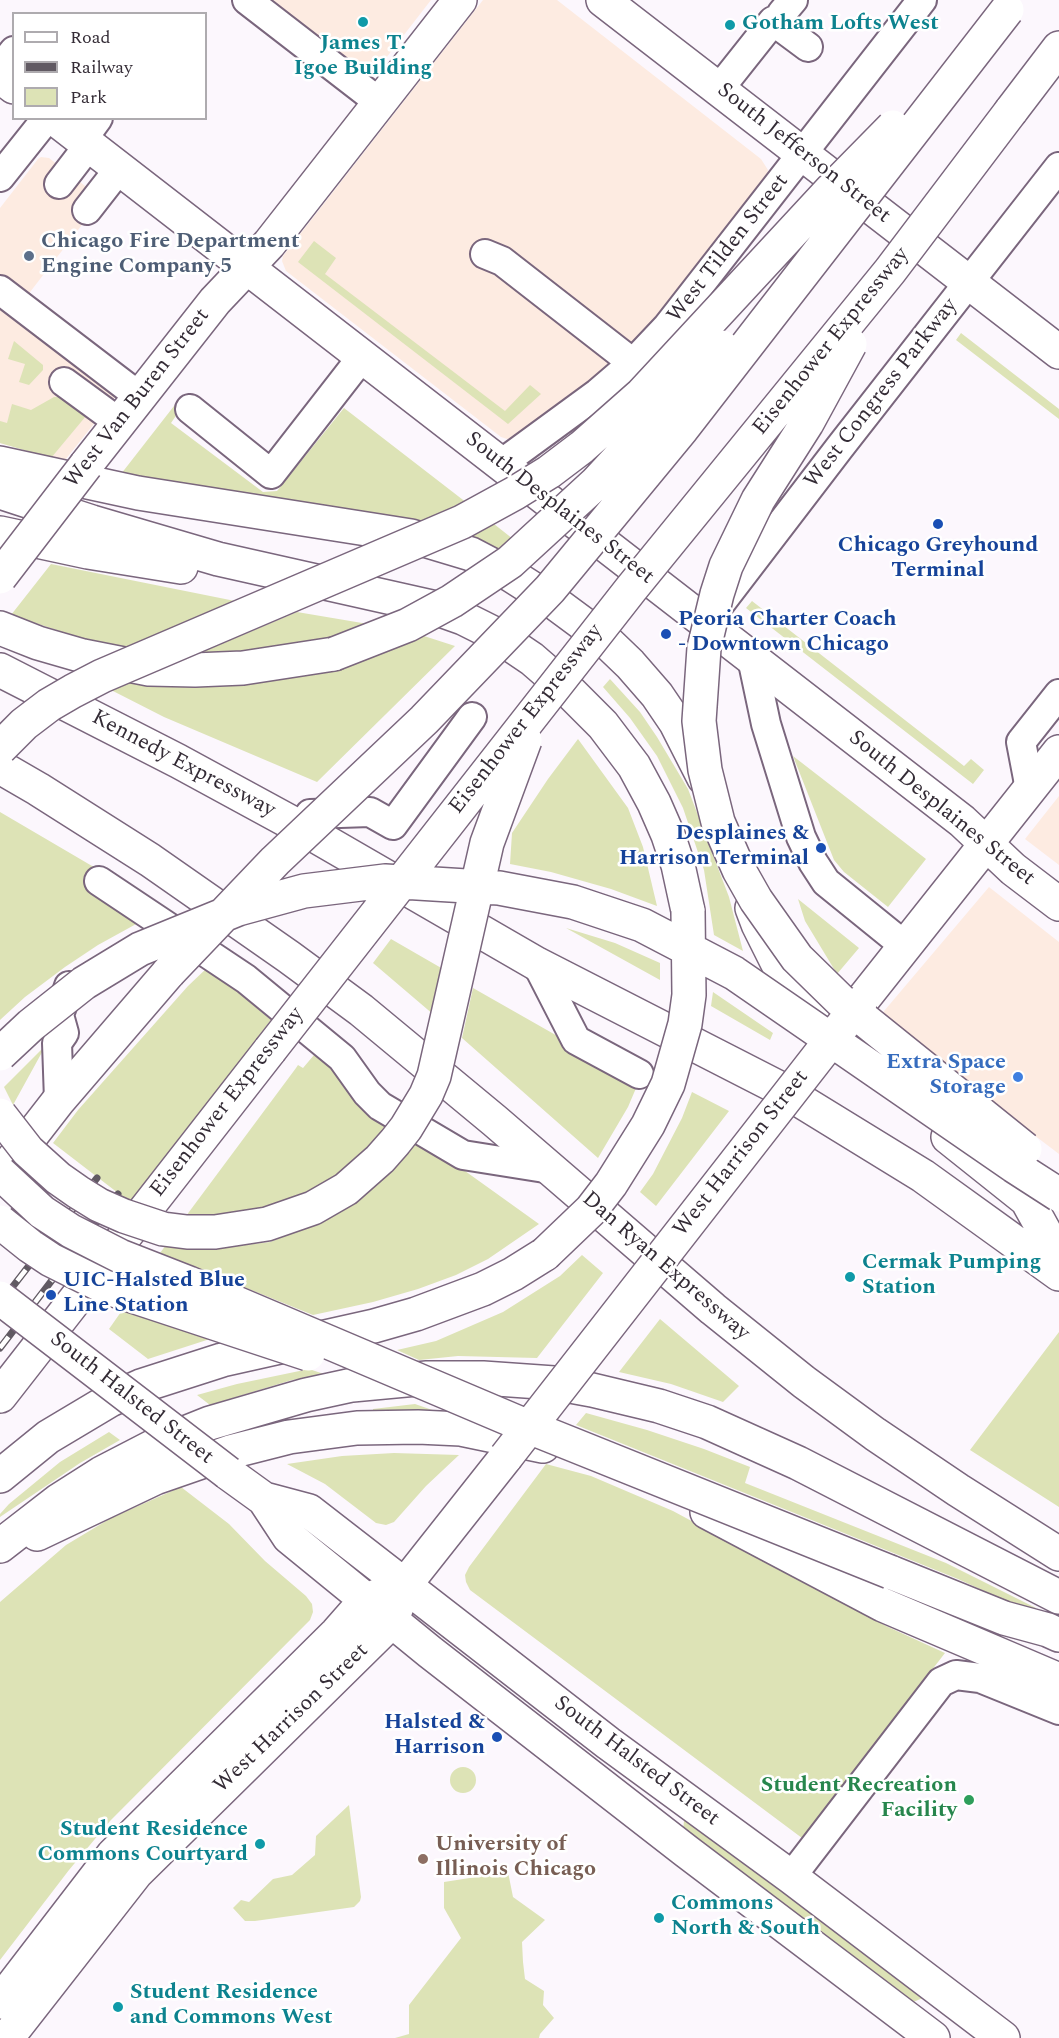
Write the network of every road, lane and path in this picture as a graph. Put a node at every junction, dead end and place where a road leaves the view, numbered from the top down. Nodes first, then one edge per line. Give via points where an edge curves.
1 (247, 0) edge
2 (460, 0) edge
3 (603, 0) edge
4 (922, 0) edge
5 (1011, 5) edge
6 (808, 47) dead end
7 (1059, 48) edge
8 (12, 53) edge
9 (0, 68) edge
10 (1059, 72) edge
11 (719, 90) junction
12 (379, 102) junction
13 (1011, 111) junction
14 (45, 120) edge
15 (57, 120) edge
16 (98, 146) edge
17 (803, 155) junction
18 (1059, 167) edge
19 (0, 177) edge
20 (840, 224) junction
21 (499, 255) dead end
22 (246, 268) junction
23 (890, 271) junction
24 (969, 283) junction
25 (0, 290) edge
26 (1059, 352) edge
27 (362, 357) junction
28 (633, 363) junction
29 (64, 382) dead end
30 (140, 397) junction
31 (190, 410) dead end
32 (120, 423) junction
33 (0, 463) edge
34 (501, 464) junction
35 (0, 492) edge
36 (0, 533) edge
37 (0, 577) edge
38 (340, 586) junction
39 (706, 623) junction
40 (0, 628) edge
41 (752, 658) junction
42 (0, 670) edge
43 (548, 694) junction
44 (1059, 694) edge
45 (472, 717) dead end
46 (0, 748) edge
47 (1059, 752) edge
48 (0, 767) edge
49 (1030, 789) junction
50 (276, 814) junction
51 (986, 845) junction
52 (99, 880) dead end
53 (1059, 904) edge
54 (905, 946) junction
55 (537, 964) junction
56 (75, 970) dead end
57 (0, 1054) edge
58 (639, 1074) dead end
59 (59, 1100) junction
60 (0, 1115) edge
61 (551, 1169) junction
62 (0, 1175) edge
63 (1059, 1181) edge
64 (1059, 1195) edge
65 (0, 1221) edge
66 (1059, 1258) edge
67 (1059, 1274) edge
68 (0, 1298) edge
69 (449, 1393) junction
70 (0, 1396) edge
71 (0, 1476) edge
72 (264, 1499) junction
73 (0, 1549) edge
74 (1059, 1554) edge
75 (404, 1586) junction
76 (1059, 1597) edge
77 (366, 1600) junction
78 (1004, 1618) junction
79 (392, 1621) junction
80 (1059, 1635) edge
81 (1059, 1650) edge
82 (1059, 1680) edge
83 (1059, 1710) edge
84 (791, 1877) junction
85 (0, 2002) edge
86 (7, 2038) edge
87 (933, 2038) edge
88 (1003, 2038) edge

1 - 12 street
2 - 12 main road, West Van Buren Street
3 - 11 main road, South Jefferson Street
4 - 17 street, West Tilden Street
5 - 20 main road, bridge
5 - 46 main road, bridge via 832,189 642,394 549,472 440,532 102,676 49,705
6 - 11 street via 773,21
7 - 13 main road, Eisenhower Expressway
8 - 9 street
10 - 13 main road
11 - 17 main road, South Jefferson Street
12 - 22 main road, West Van Buren Street
13 - 23 main road, Eisenhower Expressway, bridge
14 - 19 street
15 - 16 main road, South Desplaines Street
16 - 16 street via 73,196
16 - 22 main road, South Desplaines Street
17 - 24 main road, South Jefferson Street
17 - 28 street, West Tilden Street via 667,327
18 - 24 street, West Congress Parkway
20 - 40 main road, bridge via 596,483 510,562 408,625 334,654 243,668 195,670 149,669 83,657
20 - 59 main road, bridge via 675,438 550,589 432,711 275,861 169,972
21 - 28 street
22 - 27 main road, South Desplaines Street
22 - 30 main road, West Van Buren Street via 215,301
23 - 43 main road, Eisenhower Expressway, bridge
23 - 63 main road, bridge via 807,423 758,500 726,566 704,648 699,721 705,770 718,822 739,870 797,958 841,1001
24 - 26 main road, South Jefferson Street
24 - 39 street, West Congress Parkway via 832,441
25 - 30 street
27 - 31 street via 271,474
27 - 34 main road, South Desplaines Street
28 - 34 street, West Tilden Street
29 - 32 street
30 - 32 main road, West Van Buren Street
32 - 37 main road, West Van Buren Street, bridge
33 - 66 main road via 138,493 411,536 471,554 555,603 630,664 670,713 693,752 725,825 758,924 781,970 807,1006 917,1112 1027,1200
34 - 39 main road, South Desplaines Street
35 - 38 main road via 218,559
36 - 38 main road via 163,565
38 - 71 main road, bridge via 432,607 495,634 570,692 603,725 628,758 654,803 678,865 688,911 689,995 668,1084 648,1125 591,1210 545,1254 513,1274 416,1314 222,1360 141,1386 48,1437
39 - 41 main road, South Desplaines Street
41 - 51 main road, South Desplaines Street via 962,820
41 - 54 street via 766,724 801,837 813,862 826,882
42 - 50 main road, Kennedy Expressway
43 - 60 main road, bridge via 520,752 487,843 434,1076 406,1128 380,1159 346,1189 313,1208 267,1224 215,1232 163,1229 124,1216 78,1192 28,1151
43 - 70 main road, Eisenhower Expressway, bridge
44 - 49 street via 1021,742
45 - 50 street via 393,825 370,812
47 - 49 main road, West Harrison Street
48 - 61 main road, Dan Ryan Expressway via 150,860 289,957 407,1047
49 - 51 main road, West Harrison Street
50 - 55 main road, Kennedy Expressway
51 - 53 main road, South Desplaines Street
51 - 54 main road, West Harrison Street
52 - 61 street via 246,979 342,1058 380,1106 463,1155
54 - 75 main road, West Harrison Street, bridge
55 - 58 street via 576,1040
55 - 67 main road via 731,1062 818,1111 923,1176
56 - 59 street via 59,1015 64,1033 57,1043
57 - 64 main road, bridge via 84,982 140,949 238,909 304,891 384,881 498,888 573,902 642,925 734,973
59 - 62 main road
61 - 74 main road, Dan Ryan Expressway via 804,1382 958,1490
62 - 69 main road, bridge via 42,1212 96,1245
65 - 69 main road, bridge via 51,1260 105,1287 351,1368
68 - 72 main road, South Halsted Street, bridge
69 - 78 main road, bridge
72 - 75 main road, South Halsted Street via 309,1511
72 - 77 main road, South Halsted Street via 289,1537
73 - 76 main road via 58,1501 102,1473 210,1423 352,1385 483,1378 592,1390 707,1422 798,1463
73 - 82 main road via 155,1478 230,1452 289,1437 357,1428 461,1429 598,1461 732,1524 883,1605
75 - 77 main road, West Harrison Street
75 - 79 main road, West Harrison Street
75 - 84 main road, South Halsted Street
77 - 79 main road, South Halsted Street
77 - 85 main road, West Harrison Street via 113,1855
78 - 80 main road
78 - 81 main road
79 - 86 main road, West Harrison Street via 136,1873
79 - 87 main road, South Halsted Street
83 - 84 street via 980,1678 956,1675 941,1682
84 - 88 main road, South Halsted Street

